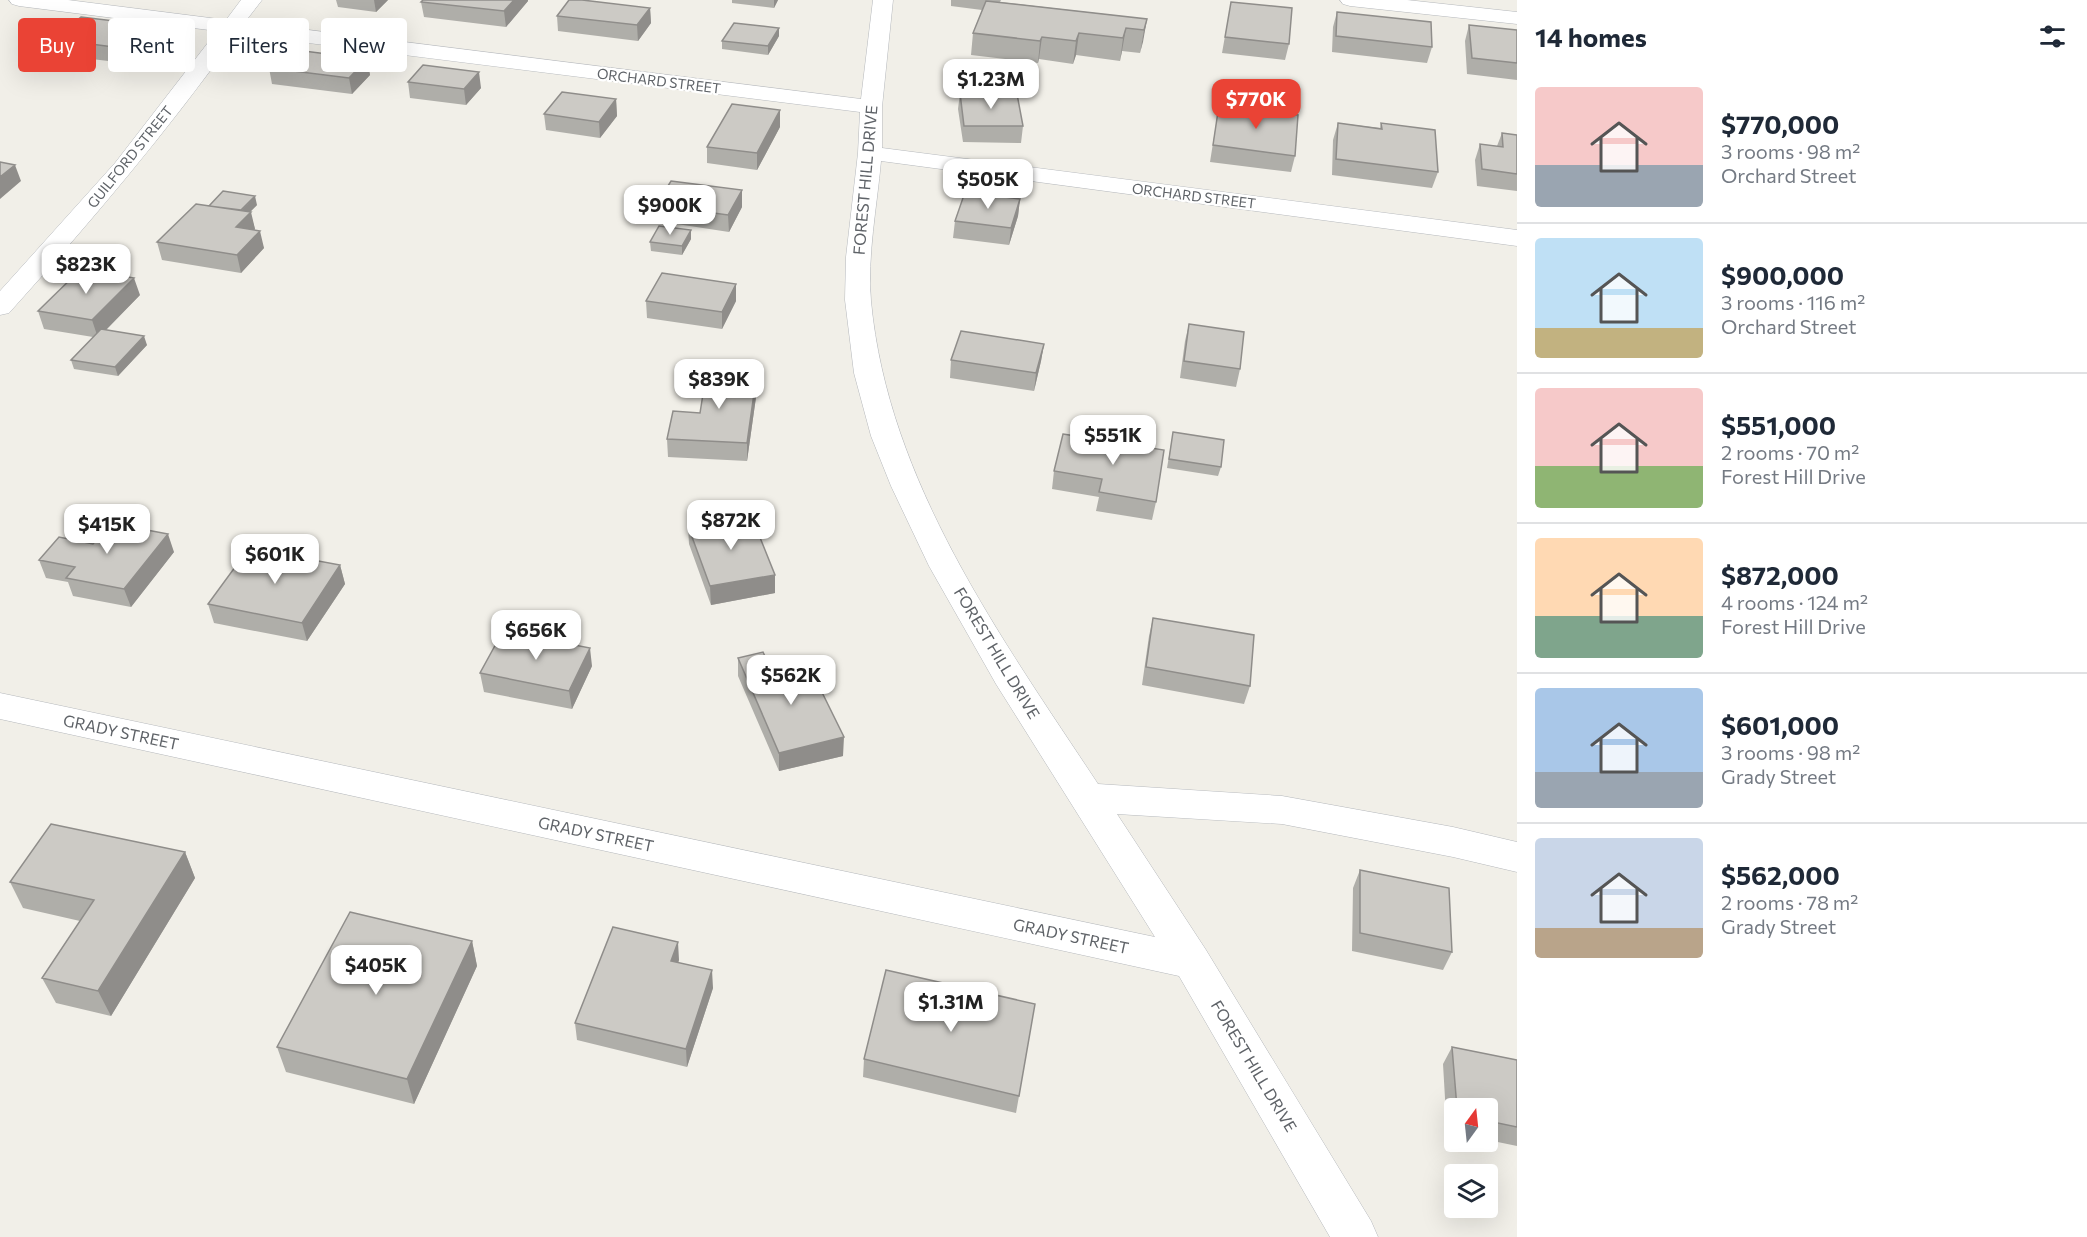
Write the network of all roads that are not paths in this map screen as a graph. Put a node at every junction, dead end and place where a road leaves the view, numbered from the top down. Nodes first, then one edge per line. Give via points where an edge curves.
1 (19, 0) edge
2 (252, 0) edge
3 (883, 0) edge
4 (1350, 0) edge
5 (1419, 4) edge
6 (237, 18) edge
7 (1517, 18) edge
8 (207, 24) edge
9 (309, 37) edge
10 (207, 59) edge
11 (871, 107) junction
12 (870, 153) junction
13 (1517, 238) edge
14 (0, 307) edge
15 (0, 706) edge
16 (1088, 798) junction
17 (1517, 857) edge
18 (1192, 963) junction
19 (1355, 1237) edge

1 - 8 street, ORCHARD STREET
2 - 6 street, GUILFORD STREET
3 - 11 street, FOREST HILL DRIVE
4 - 5 street
5 - 7 street
9 - 11 street, ORCHARD STREET
10 - 14 street, GUILFORD STREET via 81,218
11 - 12 street, FOREST HILL DRIVE
12 - 13 street, ORCHARD STREET
12 - 16 street, FOREST HILL DRIVE via 858,300 868,373 886,436 945,566 1008,675
15 - 18 street, GRADY STREET
16 - 17 street via 1282,810
16 - 18 street, FOREST HILL DRIVE
18 - 19 street, FOREST HILL DRIVE

